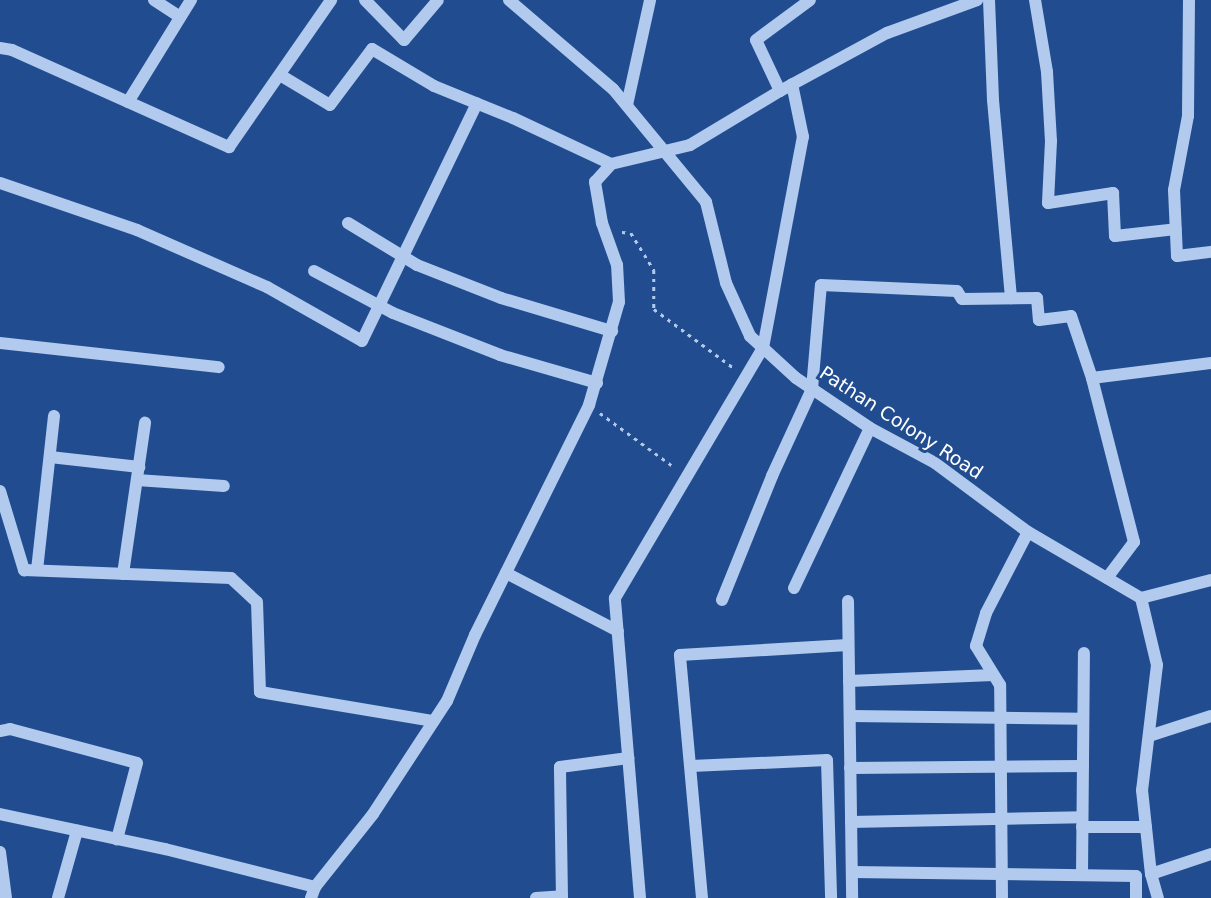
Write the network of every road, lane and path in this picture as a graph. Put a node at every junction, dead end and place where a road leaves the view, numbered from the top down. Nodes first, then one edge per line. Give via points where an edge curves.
1 (154, 0) edge
2 (191, 0) edge
3 (331, 0) edge
4 (365, 0) edge
5 (438, 0) edge
6 (509, 0) edge
7 (650, 0) edge
8 (810, 0) edge
9 (978, 0) edge
10 (989, 0) edge
11 (1035, 0) edge
12 (1189, 0) edge
13 (180, 17) junction
14 (0, 48) edge
15 (280, 75) junction
16 (792, 84) junction
17 (780, 91) junction
18 (128, 102) junction
19 (477, 103) junction
20 (626, 105) junction
21 (665, 151) junction
22 (611, 164) junction
23 (0, 183) edge
24 (348, 223) dead end
25 (1176, 229) junction
26 (604, 230) junction
27 (1211, 252) edge
28 (405, 258) junction
29 (314, 271) dead end
30 (1011, 298) junction
31 (380, 306) junction
32 (612, 331) junction
33 (0, 343) edge
34 (763, 348) junction
35 (1211, 363) edge
36 (219, 367) dead end
37 (747, 376) junction
38 (1092, 378) junction
39 (597, 383) junction
40 (812, 389) junction
41 (589, 405) junction
42 (54, 416) dead end
43 (145, 423) dead end
44 (870, 428) junction
45 (50, 457) junction
46 (138, 474) junction
47 (688, 477) junction
48 (224, 486) dead end
49 (0, 491) edge
50 (1028, 532) junction
51 (37, 570) junction
52 (506, 573) junction
53 (123, 574) junction
54 (1107, 578) junction
55 (1211, 580) edge
56 (794, 588) dead end
57 (1141, 598) junction
58 (722, 600) dead end
59 (848, 601) dead end
60 (618, 631) junction
61 (849, 645) junction
62 (1084, 653) dead end
63 (993, 676) junction
64 (849, 681) junction
65 (850, 716) junction
66 (1211, 716) edge
67 (1000, 719) junction
68 (1083, 719) junction
69 (434, 721) junction
70 (0, 731) edge
71 (1149, 736) junction
72 (628, 758) junction
73 (691, 766) junction
74 (1083, 766) junction
75 (1001, 767) junction
76 (850, 768) junction
77 (0, 814) edge
78 (1002, 819) junction
79 (851, 822) junction
80 (1082, 822) junction
81 (1146, 827) junction
82 (77, 831) junction
83 (117, 839) junction
84 (1211, 854) edge
85 (0, 859) edge
86 (852, 872) junction
87 (1002, 874) junction
88 (1151, 874) junction
89 (1082, 875) junction
90 (313, 893) edge
91 (562, 897) edge
92 (6, 898) edge
93 (58, 898) edge
94 (536, 898) edge
95 (640, 898) edge
96 (702, 898) edge
97 (831, 898) edge
98 (852, 898) edge
99 (1002, 898) edge
100 (1136, 898) edge
101 (1158, 898) edge

1 - 13 street
2 - 13 street
3 - 15 street
4 - 5 street via 404,40
6 - 20 street, Pathan Colony Road
7 - 20 street
8 - 17 street via 756,40
9 - 16 street via 887,33
10 - 30 street
11 - 25 street via 1047,72 1048,203 1113,193 1115,236
12 - 25 street via 1188,116 1174,190
13 - 18 street
14 - 18 street
15 - 18 street via 229,147
15 - 19 street via 330,105 373,49 434,86
16 - 17 street
16 - 34 street via 803,136
17 - 21 street via 690,145
19 - 22 street
19 - 28 street
20 - 21 street, Pathan Colony Road
21 - 22 street
21 - 34 street, Pathan Colony Road via 706,202 726,284 750,336
22 - 26 street via 595,182
23 - 31 street via 137,230 267,287 362,341
24 - 28 street
25 - 27 street via 1177,256
26 - 32 street via 617,265 619,302
26 - 37 path via 631,233 654,270 654,309
28 - 31 street
28 - 32 street via 501,298
29 - 31 street
30 - 38 street via 1037,298 1039,320 1071,316
30 - 40 street via 962,299 957,291 821,285
31 - 39 street via 500,355
32 - 39 street
33 - 36 street
34 - 37 street
34 - 40 street, Pathan Colony Road
35 - 38 street
37 - 47 street
38 - 54 street via 1134,542
39 - 41 street
40 - 44 street, Pathan Colony Road
40 - 58 street
41 - 47 path
41 - 52 street
42 - 45 street
43 - 46 street
44 - 50 street, Pathan Colony Road via 935,463
44 - 56 street
45 - 46 street
45 - 51 street
46 - 48 street
46 - 53 street
47 - 60 street via 615,598
49 - 51 street via 24,570
50 - 54 street, Pathan Colony Road
50 - 63 street via 986,613 976,646
51 - 53 street
52 - 60 street
52 - 69 street
53 - 69 street via 231,578 257,601 260,692
54 - 57 street, Pathan Colony Road
55 - 57 street
57 - 71 street via 1157,665
59 - 61 street
60 - 72 street
61 - 64 street
61 - 73 street via 680,655
62 - 68 street
63 - 64 street
63 - 67 street via 1000,685
64 - 65 street
65 - 67 street
65 - 76 street
66 - 71 street
67 - 68 street
67 - 75 street
68 - 74 street
69 - 90 street via 373,814
70 - 83 street via 10,729 137,763
71 - 81 street via 1142,790
72 - 91 street via 560,767
72 - 95 street
73 - 96 street
73 - 97 street via 827,760
74 - 75 street
74 - 80 street
75 - 76 street
75 - 78 street
76 - 79 street
77 - 82 street
78 - 79 street
78 - 80 street
78 - 87 street
79 - 86 street
80 - 81 street
80 - 89 street
81 - 88 street
82 - 83 street
82 - 93 street
83 - 90 street
84 - 88 street
85 - 92 street
86 - 87 street
86 - 98 street
87 - 89 street
87 - 99 street
88 - 101 street
89 - 100 street via 1136,876
91 - 94 street

